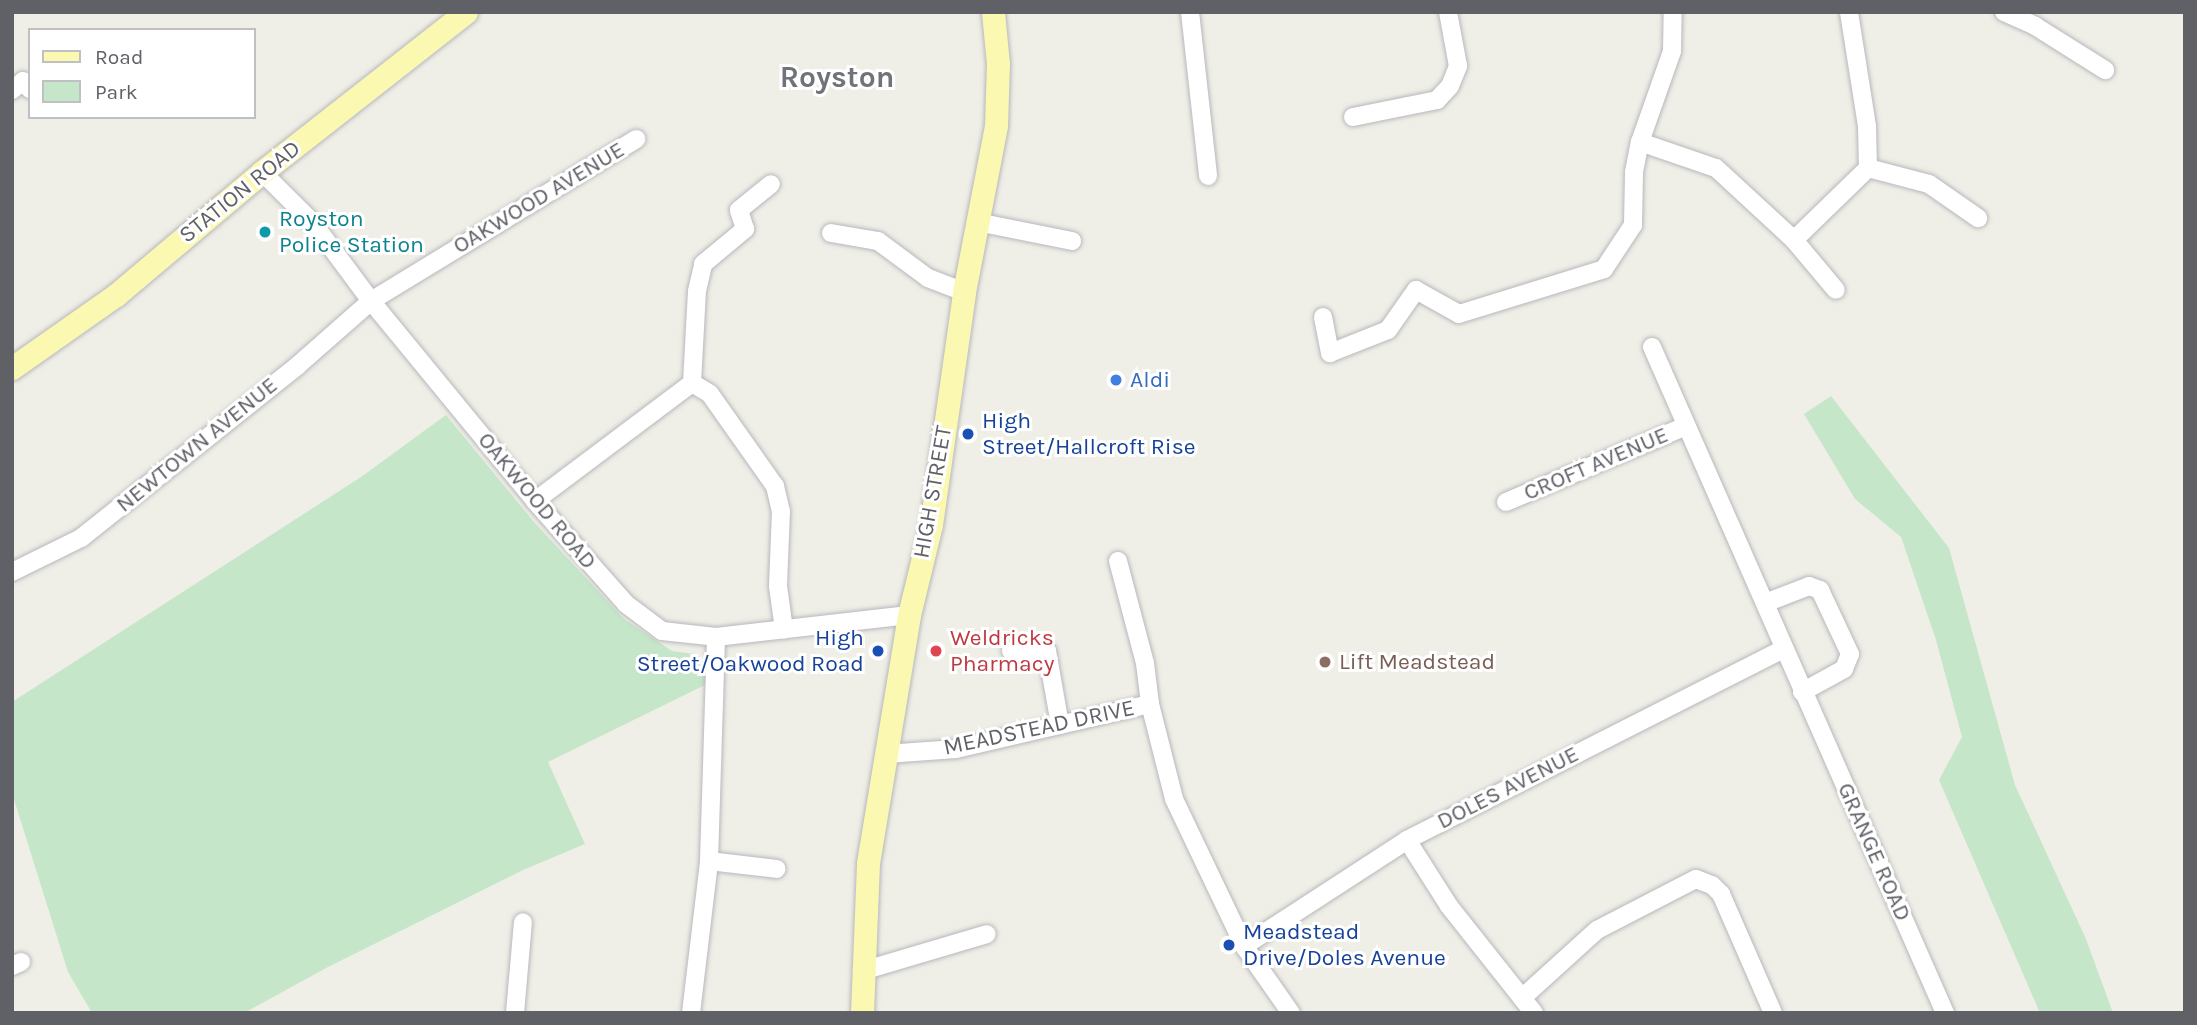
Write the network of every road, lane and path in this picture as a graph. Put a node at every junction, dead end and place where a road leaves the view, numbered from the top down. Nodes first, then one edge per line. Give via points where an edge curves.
1 (467, 12) edge
2 (993, 12) edge
3 (1190, 12) edge
4 (1448, 12) edge
5 (1673, 12) edge
6 (1849, 12) edge
7 (2004, 12) edge
8 (2105, 70) dead end
9 (28, 87) edge
10 (12, 90) edge
11 (1353, 117) dead end
12 (636, 139) dead end
13 (1640, 142) junction
14 (1868, 168) junction
15 (262, 172) junction
16 (1208, 176) dead end
17 (771, 184) dead end
18 (1978, 218) dead end
19 (977, 222) junction
20 (831, 233) dead end
21 (1794, 240) junction
22 (1072, 241) dead end
23 (1836, 290) dead end
24 (964, 292) junction
25 (371, 301) junction
26 (1324, 317) dead end
27 (1652, 347) dead end
28 (12, 368) edge
29 (692, 383) junction
30 (1686, 426) junction
31 (535, 501) junction
32 (1506, 502) dead end
33 (1118, 561) dead end
34 (12, 572) edge
35 (1765, 603) junction
36 (909, 615) junction
37 (784, 630) junction
38 (716, 637) junction
39 (1783, 649) junction
40 (1011, 652) dead end
41 (1802, 692) junction
42 (1150, 704) junction
43 (1060, 725) junction
44 (886, 754) junction
45 (1407, 840) junction
46 (709, 860) junction
47 (777, 869) dead end
48 (523, 922) dead end
49 (987, 934) dead end
50 (1244, 946) junction
51 (862, 971) junction
52 (1522, 998) junction
53 (515, 1013) edge
54 (691, 1013) edge
55 (862, 1013) edge
56 (1291, 1013) edge
57 (1534, 1013) edge
58 (1773, 1013) edge
59 (1945, 1013) edge

1 - 15 main road, STATION ROAD
2 - 19 main road, HIGH STREET via 998,64 996,126
3 - 16 street
4 - 11 street via 1458,66 1450,86 1437,100
5 - 13 street via 1672,51
6 - 14 street via 1867,126
7 - 8 street
9 - 10 street via 23,81
12 - 25 street, OAKWOOD AVENUE
13 - 21 street via 1716,167
13 - 26 street via 1633,225 1604,269 1460,314 1416,290 1388,330 1330,353
14 - 18 street via 1929,184
14 - 21 street
15 - 25 street, OAKWOOD ROAD via 313,223
15 - 28 main road, STATION ROAD via 117,295
17 - 29 street via 739,210 745,229 703,264
19 - 22 street
19 - 24 main road, HIGH STREET
20 - 24 street via 878,241 928,278
21 - 23 street
24 - 36 main road, HIGH STREET via 930,525
25 - 31 street, OAKWOOD ROAD
25 - 34 street, NEWTOWN AVENUE via 297,366 81,538
27 - 30 street, GRANGE ROAD
29 - 31 street
29 - 37 street via 710,394 775,486
30 - 32 street, CROFT AVENUE
30 - 35 street, GRANGE ROAD
31 - 38 street, OAKWOOD ROAD via 626,604 662,631
33 - 42 street, MEADSTEAD DRIVE via 1145,663
35 - 39 street, GRANGE ROAD
35 - 41 street via 1809,586 1820,590 1850,654 1844,669
36 - 37 street, OAKWOOD ROAD
36 - 44 main road, HIGH STREET
37 - 38 street, OAKWOOD ROAD
38 - 46 street
39 - 41 street, GRANGE ROAD
39 - 45 street, DOLES AVENUE
40 - 43 street via 1047,650
41 - 59 street, GRANGE ROAD
42 - 43 street, MEADSTEAD DRIVE
42 - 50 street, MEADSTEAD DRIVE via 1174,799
43 - 44 street, MEADSTEAD DRIVE via 956,749
44 - 51 main road, HIGH STREET via 868,863
45 - 50 street, DOLES AVENUE
45 - 52 street via 1448,906
46 - 47 street
46 - 54 street
48 - 53 street
49 - 51 street
50 - 56 street, MEADSTEAD DRIVE
51 - 55 main road, HIGH STREET
52 - 57 street
52 - 58 street via 1597,930 1696,880 1721,894

